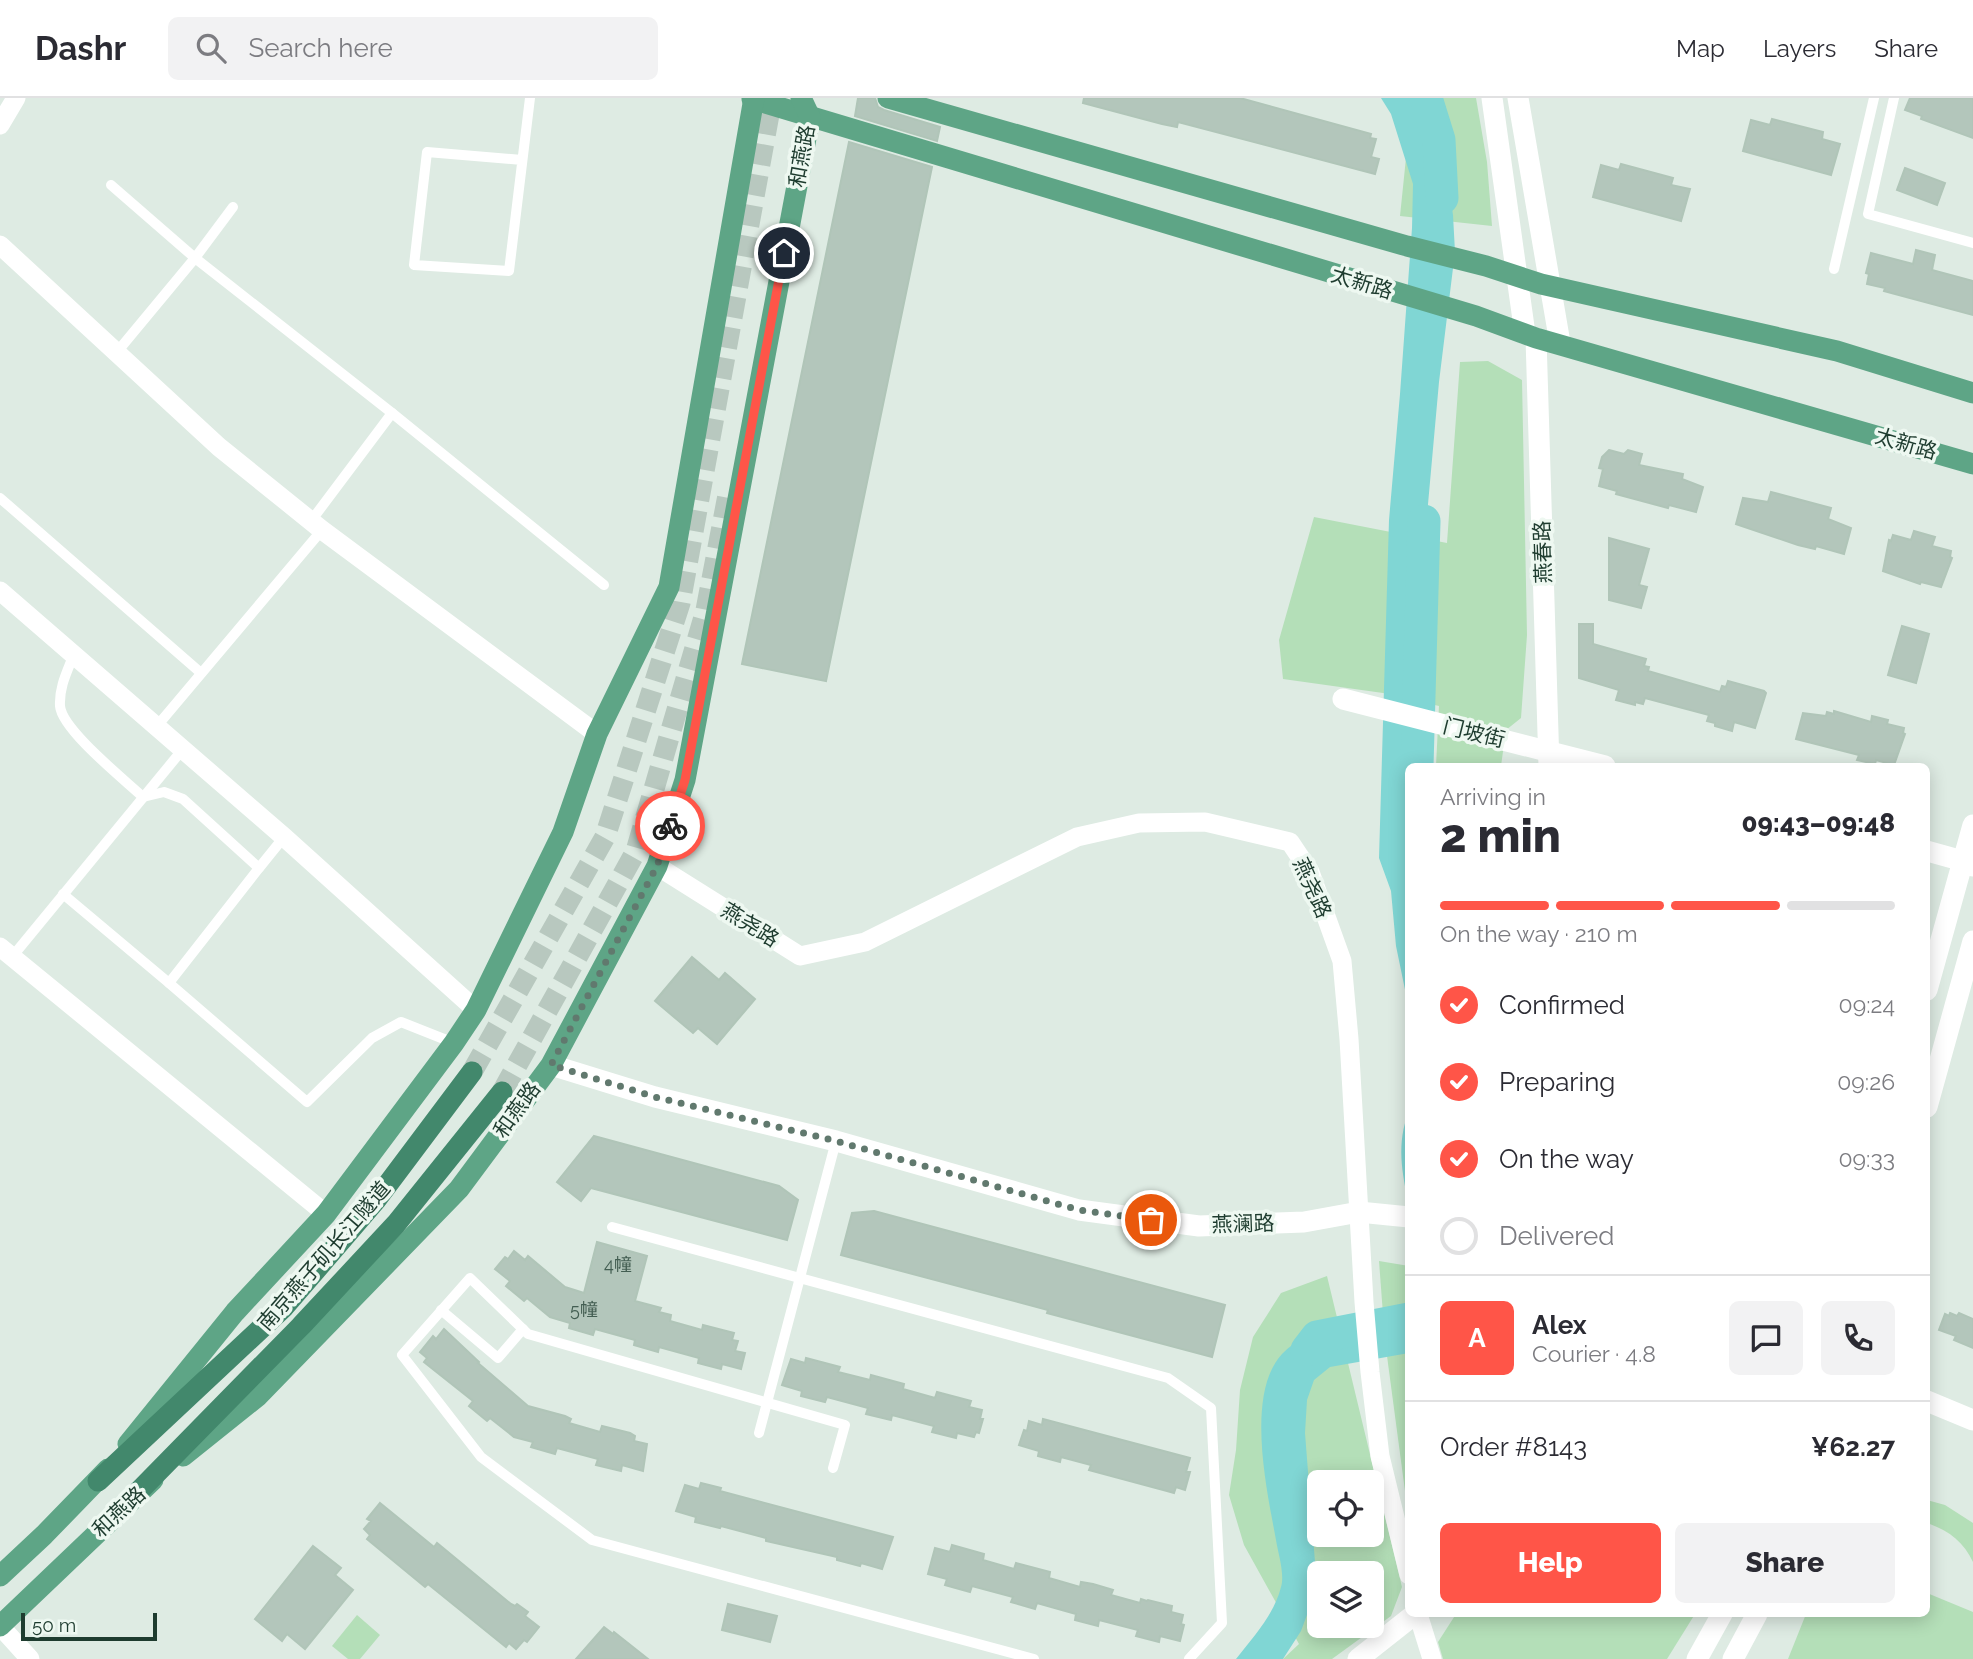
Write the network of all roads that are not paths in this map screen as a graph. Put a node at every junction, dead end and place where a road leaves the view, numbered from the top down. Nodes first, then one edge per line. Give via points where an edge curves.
1 (16, 98) edge
2 (530, 98) edge
3 (750, 98) edge
4 (888, 98) edge
5 (1492, 98) edge
6 (1518, 98) edge
7 (1874, 98) edge
8 (1894, 98) edge
9 (805, 107) edge
10 (0, 125) edge
11 (523, 159) junction
12 (111, 185) dead end
13 (233, 207) dead end
14 (1973, 243) edge
15 (0, 245) edge
16 (195, 258) junction
17 (1834, 269) dead end
18 (1516, 277) junction
19 (1550, 286) junction
20 (1531, 336) junction
21 (1560, 343) junction
22 (117, 352) junction
23 (1973, 393) edge
24 (392, 413) junction
25 (1973, 464) edge
26 (0, 498) edge
27 (316, 526) junction
28 (604, 585) dead end
29 (0, 590) edge
30 (74, 654) junction
31 (201, 673) junction
32 (1343, 699) dead end
33 (157, 726) junction
34 (597, 734) junction
35 (183, 749) junction
36 (1550, 759) edge
37 (1581, 763) edge
38 (144, 797) junction
39 (1973, 825) edge
40 (284, 837) junction
41 (1930, 852) edge
42 (1968, 863) edge
43 (657, 866) junction
44 (259, 868) junction
45 (63, 894) junction
46 (1973, 941) edge
47 (6, 952) edge
48 (1930, 981) edge
49 (169, 983) junction
50 (476, 1010) junction
51 (454, 1043) junction
52 (551, 1065) junction
53 (471, 1072) tunnel mouth
54 (502, 1092) tunnel mouth
55 (1930, 1096) edge
56 (836, 1141) junction
57 (1359, 1212) junction
58 (326, 1214) junction
59 (1403, 1215) edge
60 (611, 1227) dead end
61 (800, 1278) junction
62 (441, 1310) junction
63 (523, 1329) junction
64 (767, 1401) junction
65 (1930, 1402) edge
66 (1973, 1420) edge
67 (759, 1433) dead end
68 (833, 1468) dead end
69 (98, 1481) junction
70 (138, 1492) junction
71 (1405, 1559) edge
72 (0, 1576) edge
73 (1413, 1617) edge
74 (1418, 1617) edge
75 (1720, 1617) edge
76 (1755, 1617) edge
77 (0, 1626) edge
78 (30, 1659) edge
79 (1034, 1659) edge
80 (1189, 1659) edge
81 (1358, 1659) edge
82 (1432, 1659) edge
83 (1697, 1659) edge
84 (1733, 1659) edge

1 - 10 street
2 - 11 lane
3 - 9 main road, 太新路
3 - 34 main road, 和燕路 via 669,587
4 - 18 main road
5 - 18 street, 燕春路
6 - 19 street
7 - 17 lane
8 - 14 lane via 1868,214
9 - 20 main road, 太新路
9 - 43 main road, 和燕路 via 685,780
11 - 11 lane via 509,271 414,265 427,152
12 - 16 lane
13 - 16 lane
15 - 22 street
16 - 22 lane
16 - 24 lane
18 - 19 main road
18 - 20 street, 燕春路
19 - 21 street
19 - 23 main road via 1837,351
20 - 21 main road, 太新路
20 - 36 street, 燕春路
21 - 25 main road, 太新路
22 - 27 street via 219,447
24 - 27 lane
24 - 28 lane
26 - 31 lane
27 - 31 lane
27 - 34 street
29 - 30 street
30 - 33 street
30 - 38 lane via 61,686 60,709 76,734
31 - 33 lane
32 - 36 street, 门坡街
33 - 35 street
34 - 50 main road, 和燕路 via 563,832
35 - 38 lane
35 - 40 street
36 - 37 street, 门坡街
38 - 44 lane via 164,792 183,799
38 - 45 lane
39 - 42 street
40 - 44 lane
40 - 50 street
41 - 42 street
42 - 48 street
43 - 52 main road, 和燕路
43 - 57 street, 燕尧路 via 800,956 865,942 1077,837 1139,823 1205,822 1290,842 1310,872 1342,961
44 - 49 lane
45 - 47 lane
45 - 49 lane
46 - 55 street
47 - 58 street
49 - 51 lane via 307,1102 372,1038 401,1022
50 - 51 main road, 和燕路
51 - 58 main road, 和燕路
52 - 56 street, 燕澜路 via 655,1097
52 - 70 main road, 和燕路 via 459,1189 258,1396
53 - 69 highway, 南京燕子矶长江隧道 via 376,1200 284,1307
54 - 70 highway, 南京燕子矶长江隧道 via 396,1224
56 - 57 street, 燕澜路 via 1079,1210 1199,1226 1304,1222
56 - 61 lane
57 - 59 street, 燕澜路
57 - 71 street, 燕尧路 via 1380,1456
58 - 69 main road, 和燕路 via 235,1312
60 - 61 lane
61 - 64 lane
61 - 80 lane via 1168,1378 1211,1408 1222,1623
62 - 63 lane via 498,1358
62 - 63 lane via 470,1278
62 - 79 lane via 402,1355 481,1457 592,1540
63 - 64 lane
64 - 67 lane
64 - 68 lane via 845,1425
65 - 66 street
69 - 72 main road, 和燕路
70 - 77 main road, 和燕路
73 - 81 street
74 - 82 street
75 - 83 street
76 - 84 street
77 - 78 street

